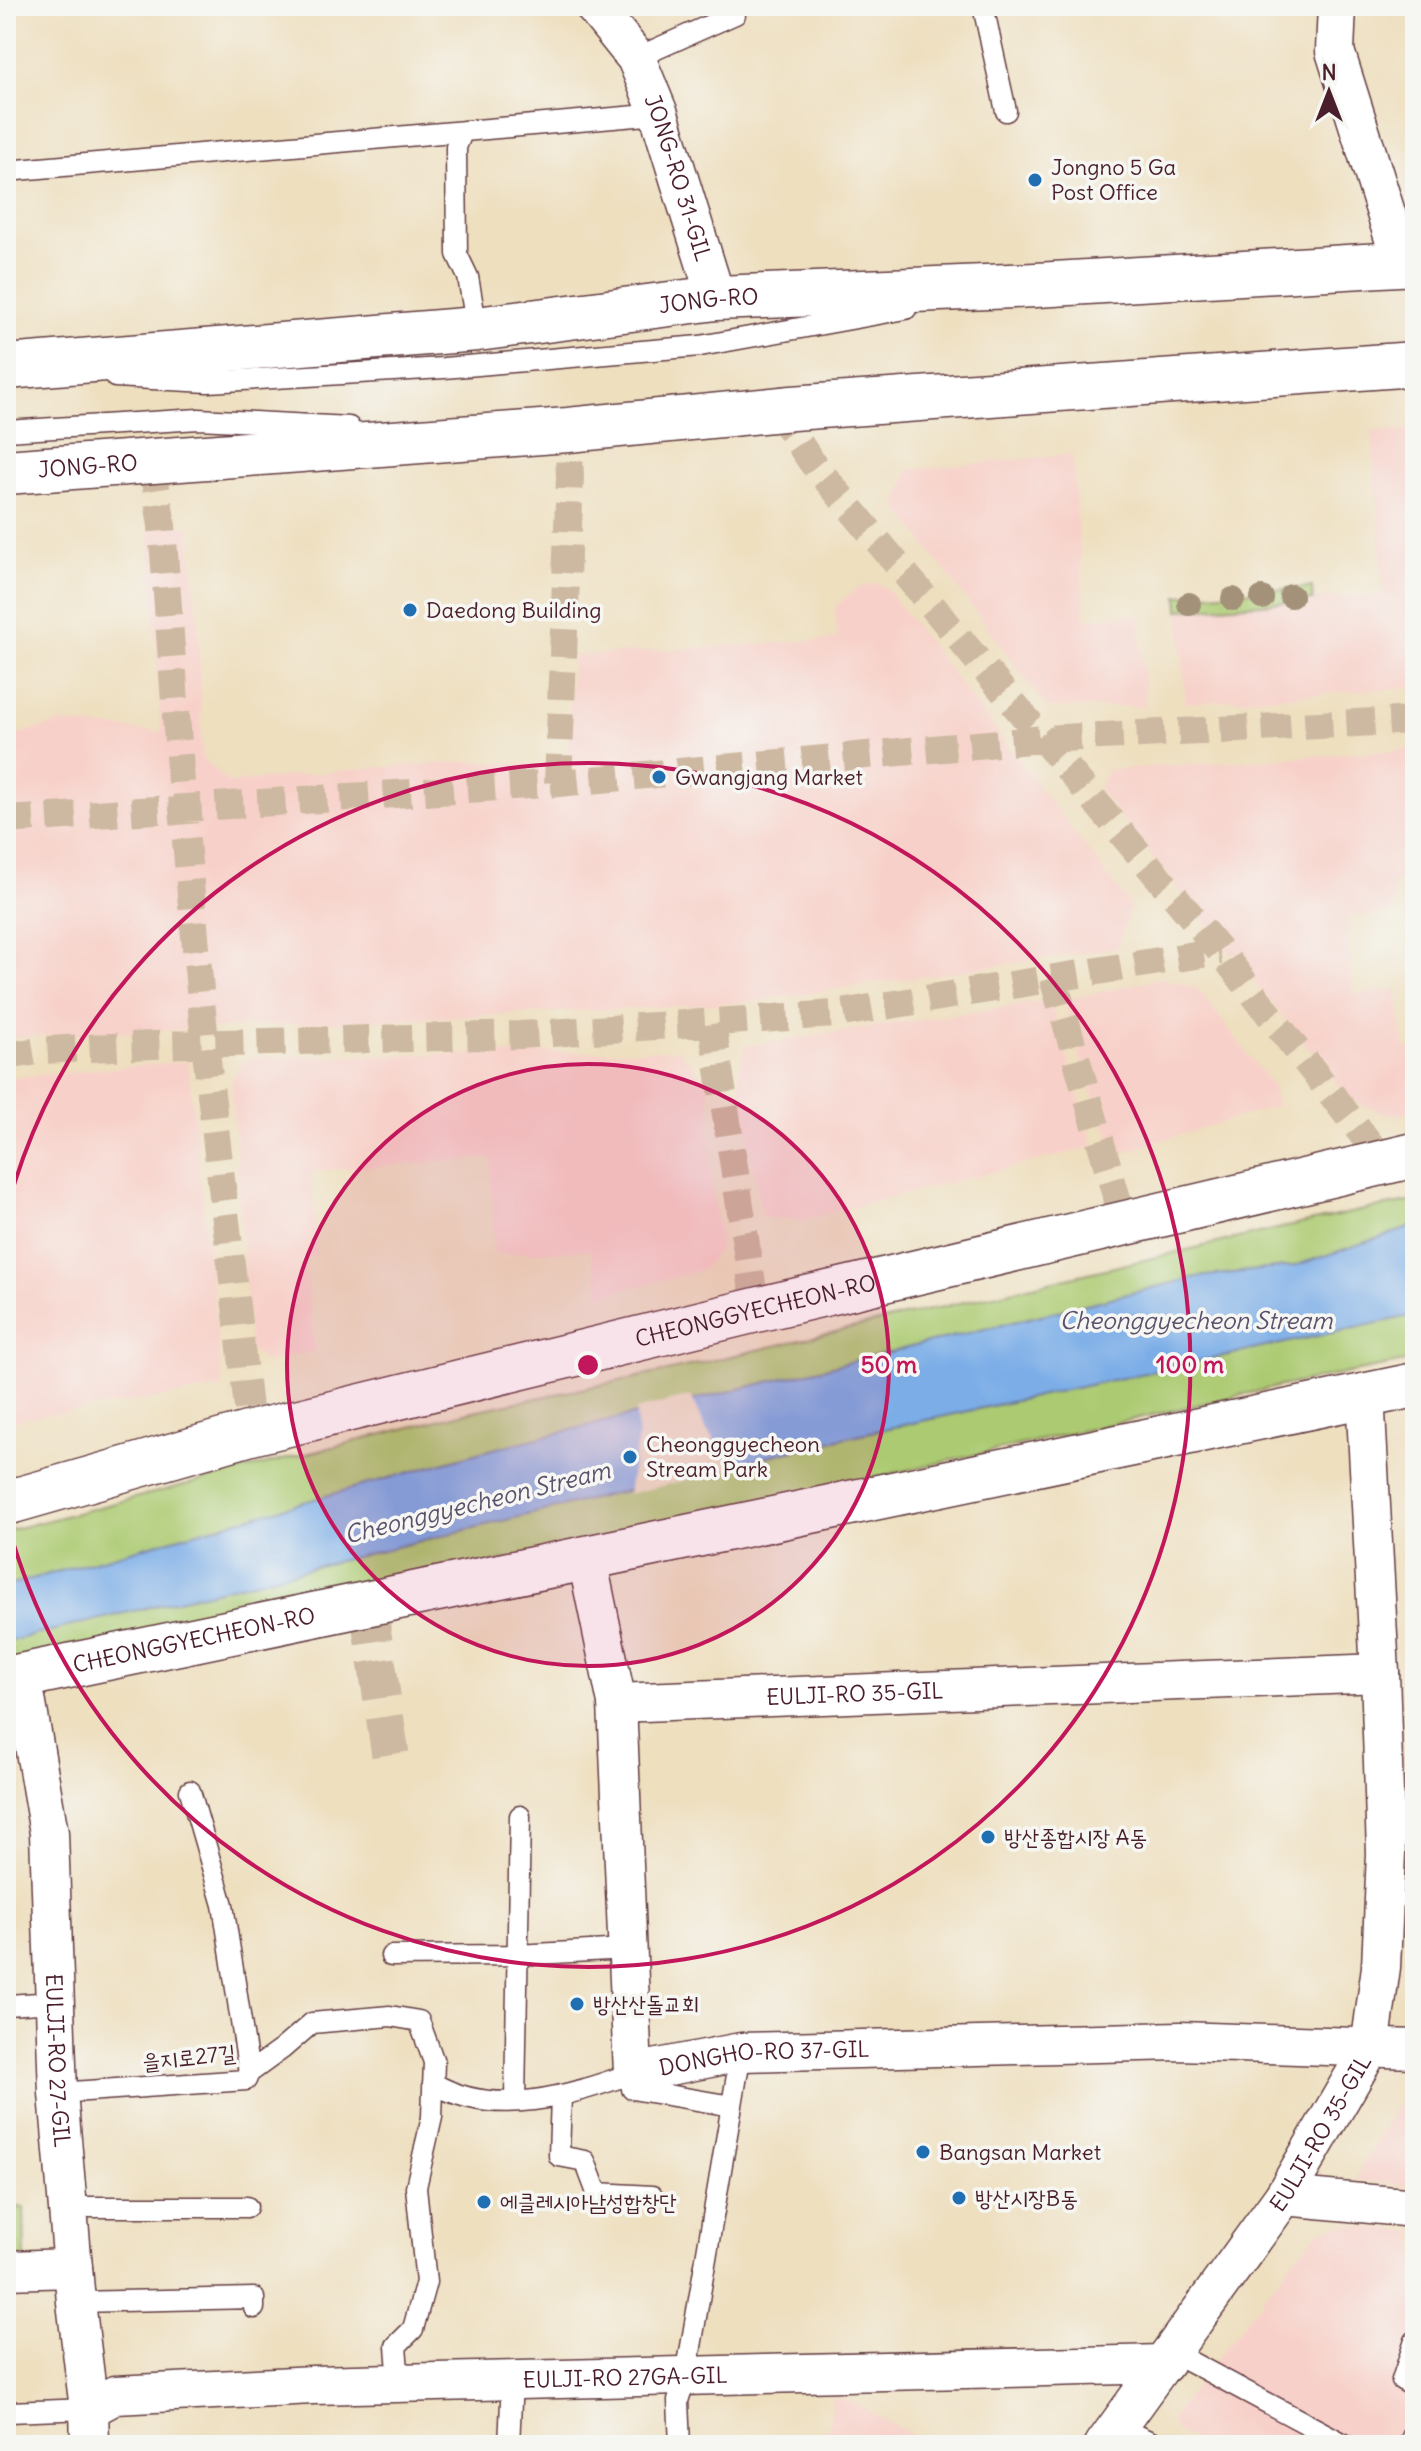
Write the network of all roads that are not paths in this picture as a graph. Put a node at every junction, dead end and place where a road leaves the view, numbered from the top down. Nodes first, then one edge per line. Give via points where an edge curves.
1 (594, 6) edge
2 (734, 6) edge
3 (983, 6) edge
4 (1337, 6) edge
5 (636, 58) junction
6 (1006, 111) dead end
7 (659, 114) junction
8 (463, 131) junction
9 (6, 171) edge
10 (1408, 264) edge
11 (1036, 285) junction
12 (716, 298) junction
13 (477, 329) junction
14 (1415, 364) edge
15 (6, 369) edge
16 (6, 431) edge
17 (504, 435) junction
18 (6, 472) edge
19 (1415, 1155) edge
20 (1415, 1385) edge
21 (1365, 1394) junction
22 (6, 1503) edge
23 (587, 1559) junction
24 (1380, 1673) junction
25 (14, 1677) edge
26 (617, 1703) junction
27 (190, 1791) dead end
28 (520, 1816) dead end
29 (627, 1949) junction
30 (517, 1955) junction
31 (391, 1956) dead end
32 (55, 2002) junction
33 (7, 2005) edge
34 (1415, 2022) edge
35 (1390, 2049) edge
36 (741, 2052) junction
37 (249, 2073) junction
38 (633, 2073) junction
39 (433, 2083) junction
40 (58, 2093) junction
41 (561, 2095) junction
42 (515, 2101) junction
43 (732, 2106) junction
44 (652, 2196) dead end
45 (1284, 2196) junction
46 (68, 2207) junction
47 (247, 2207) dead end
48 (1415, 2208) edge
49 (6, 2270) edge
50 (75, 2285) junction
51 (254, 2308) dead end
52 (1415, 2341) edge
53 (1168, 2358) junction
54 (686, 2376) junction
55 (512, 2380) junction
56 (399, 2383) junction
57 (1415, 2387) edge
58 (8, 2412) edge
59 (90, 2427) edge
60 (1415, 2430) edge
61 (1111, 2436) edge
62 (509, 2445) edge
63 (680, 2445) edge
64 (1158, 2445) edge
65 (1346, 2445) edge
66 (1409, 2445) edge

1 - 5 street, JONG-RO 31-GIL
2 - 5 lane via 735,14
3 - 6 lane
4 - 10 street via 1335,51
5 - 7 street, JONG-RO 31-GIL
7 - 8 lane
7 - 12 street, JONG-RO 31-GIL
8 - 9 lane
8 - 13 lane via 456,147 457,254 468,277
10 - 11 main road, JONG-RO
11 - 12 main road, JONG-RO
11 - 15 lane via 700,346 444,368 208,382
12 - 13 main road, JONG-RO
13 - 15 main road, JONG-RO
14 - 17 main road, JONG-RO via 792,408
16 - 17 lane via 199,419
17 - 18 main road, JONG-RO
19 - 22 main road, CHEONGGYECHEON-RO via 251,1433
20 - 21 main road, CHEONGGYECHEON-RO
21 - 23 main road, CHEONGGYECHEON-RO
21 - 24 street, EULJI-RO 35-GIL
23 - 25 main road, CHEONGGYECHEON-RO
23 - 26 street, DONGHO-RO 37-GIL
24 - 26 street, EULJI-RO 35-GIL
24 - 35 street, EULJI-RO 35-GIL via 1386,1853 1381,1967
25 - 32 street, EULJI-RO 27-GIL via 49,1833
26 - 29 street, DONGHO-RO 37-GIL
27 - 37 lane via 223,1905
28 - 30 lane
29 - 30 lane
29 - 38 street, DONGHO-RO 37-GIL
30 - 31 lane
30 - 42 lane
32 - 33 lane
32 - 40 street, EULJI-RO 27-GIL
34 - 35 street
35 - 36 street, DONGHO-RO 37-GIL via 1180,2041
35 - 45 street, EULJI-RO 35-GIL
36 - 38 street, DONGHO-RO 37-GIL
36 - 43 lane
37 - 39 lane, 을지로27길 via 312,2023 390,2016 419,2021 434,2062
37 - 40 lane, 을지로27길 via 246,2080
38 - 41 lane
38 - 43 lane via 632,2089
39 - 42 lane via 489,2101
39 - 56 lane via 432,2117 416,2187 426,2282 413,2329 396,2346
40 - 46 street, EULJI-RO 27-GIL
41 - 42 lane
41 - 44 lane via 559,2156 585,2161 597,2193
43 - 54 lane
45 - 48 street
45 - 53 street, EULJI-RO 35-GIL
46 - 47 lane
46 - 50 street, EULJI-RO 27-GIL
49 - 50 street
50 - 51 lane via 254,2298
50 - 59 street, EULJI-RO 27-GIL
52 - 57 lane via 1402,2380
53 - 54 street, EULJI-RO 27GA-GIL
53 - 61 street, EULJI-RO 35-GIL
53 - 65 lane
54 - 55 street, EULJI-RO 27GA-GIL
54 - 63 lane via 678,2401
55 - 56 street, EULJI-RO 27GA-GIL
55 - 62 lane
56 - 59 street, EULJI-RO 27GA-GIL via 115,2395
58 - 59 lane
60 - 66 lane
61 - 64 lane

